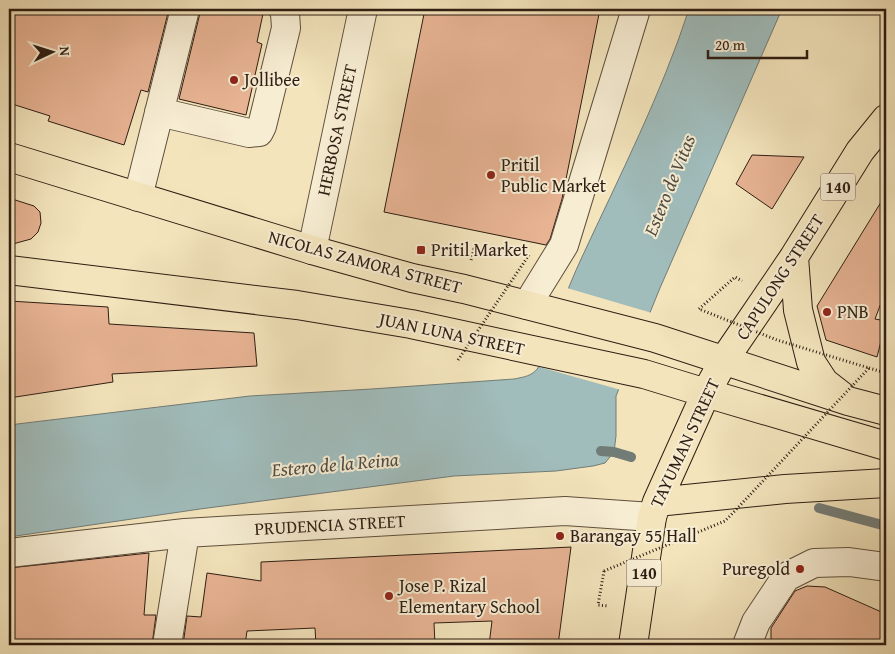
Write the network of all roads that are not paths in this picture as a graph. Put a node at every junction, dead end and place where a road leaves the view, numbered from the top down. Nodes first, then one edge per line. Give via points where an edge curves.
1 (185, 9) edge
2 (283, 9) edge
3 (362, 9) edge
4 (636, 9) edge
5 (159, 112) junction
6 (886, 119) edge
7 (9, 157) edge
8 (138, 197) junction
9 (312, 250) junction
10 (794, 257) junction
11 (9, 270) edge
12 (540, 308) junction
13 (724, 360) junction
14 (706, 393) junction
15 (848, 401) junction
16 (886, 411) edge
17 (886, 446) edge
18 (886, 483) edge
19 (654, 510) junction
20 (185, 533) junction
21 (9, 553) edge
22 (886, 567) edge
23 (167, 645) edge
24 (633, 645) edge
25 (748, 645) edge

1 - 5 street
2 - 5 street via 286,28 259,132 249,133
3 - 9 street, HERBOSA STREET
4 - 12 street via 564,245
5 - 8 street
6 - 10 main road, CAPULONG STREET / 140 via 860,151
7 - 8 main road, NICOLAS ZAMORA STREET
8 - 9 main road, NICOLAS ZAMORA STREET
9 - 12 main road, NICOLAS ZAMORA STREET
10 - 13 main road, CAPULONG STREET / 140
10 - 15 main road via 798,310 811,362 824,382
11 - 14 main road, JUAN LUNA STREET via 298,305 411,324 644,374
12 - 13 main road, NICOLAS ZAMORA STREET
13 - 14 main road, TAYUMAN STREET / 140
13 - 15 main road
14 - 17 main road, JUAN LUNA STREET
14 - 19 main road, TAYUMAN STREET / 140
15 - 16 main road
18 - 19 main road via 785,489
19 - 20 street, PRUDENCIA STREET via 565,511
19 - 24 main road, TAYUMAN STREET / 140
20 - 21 street, PRUDENCIA STREET
20 - 23 street
22 - 25 street via 849,562 814,563 786,577 756,622

